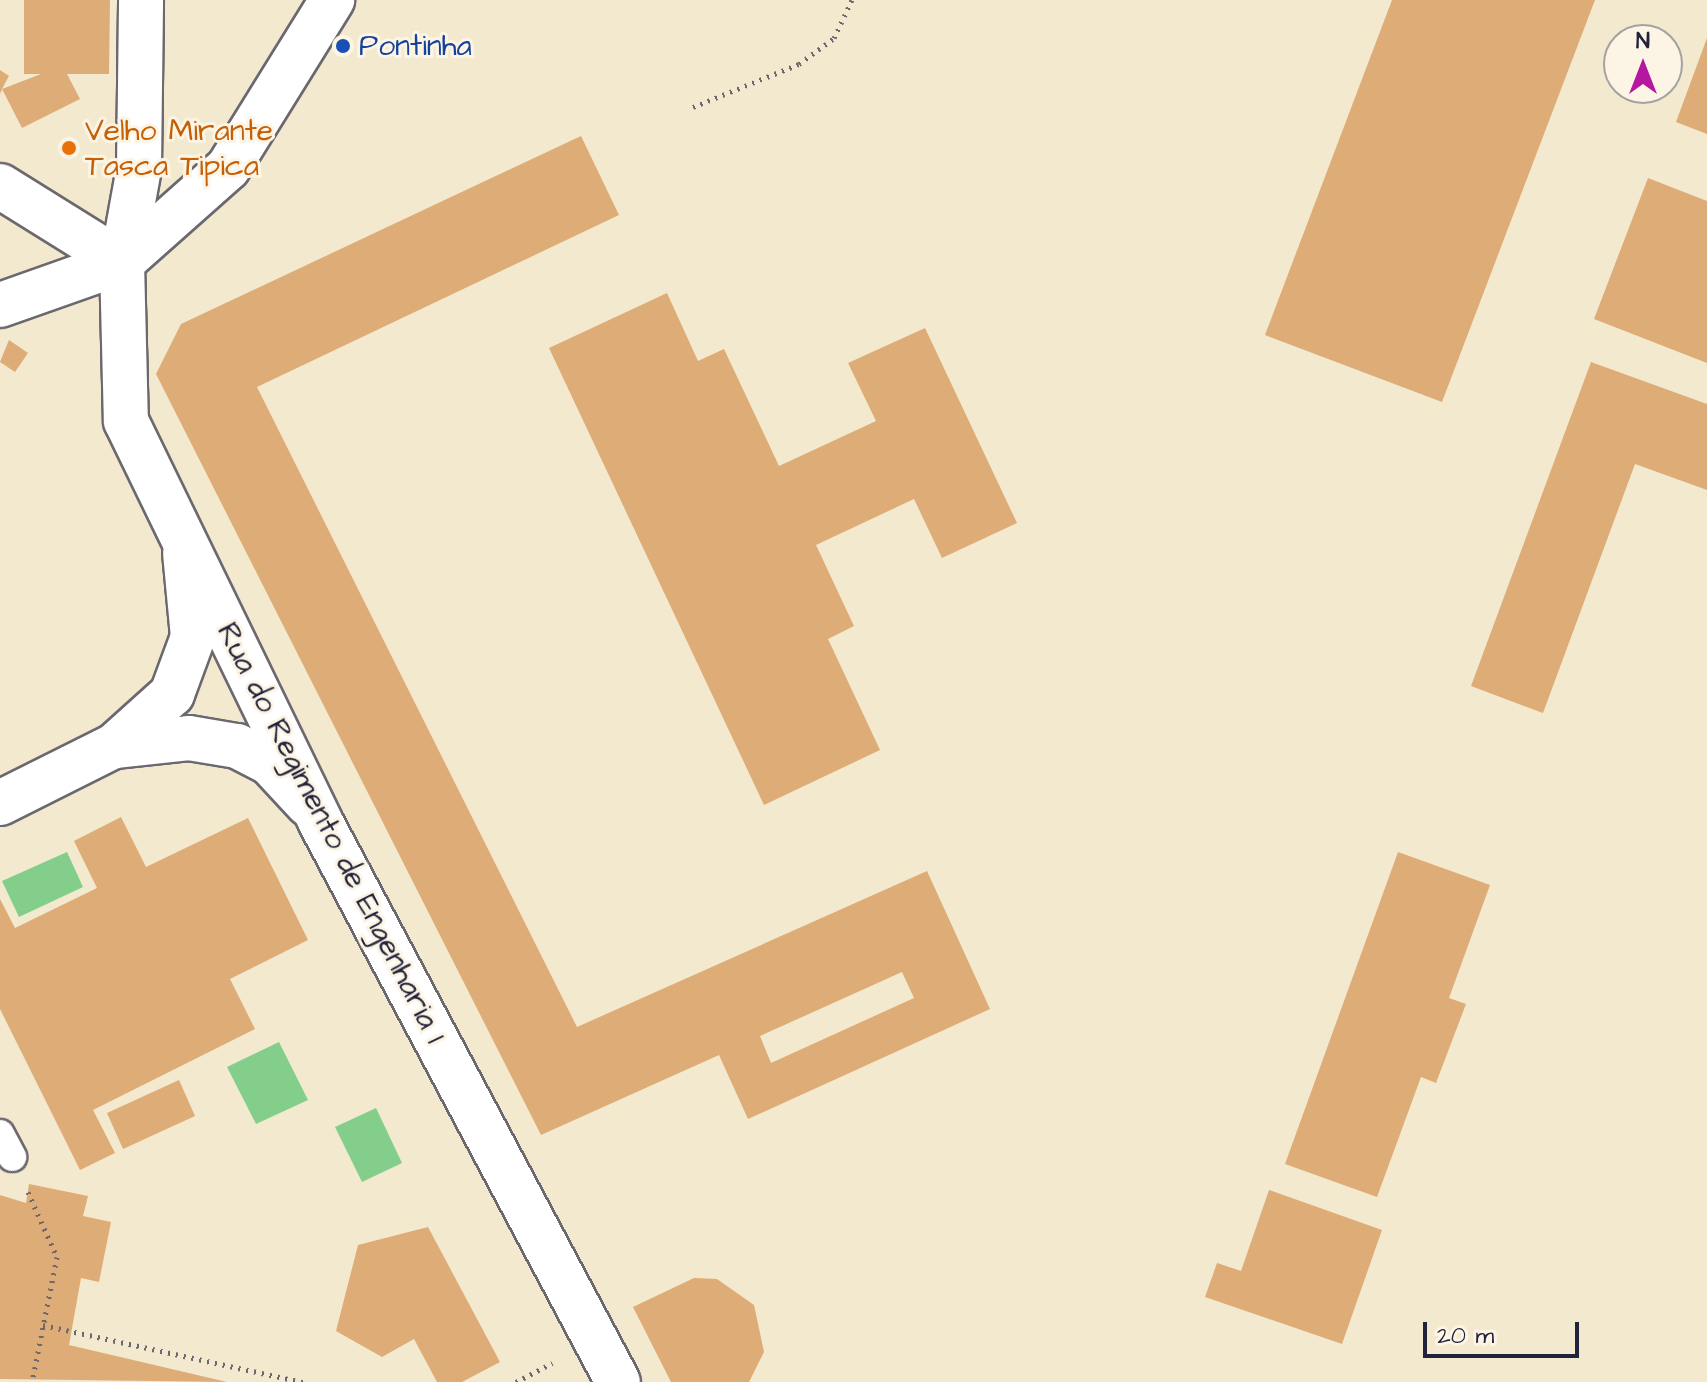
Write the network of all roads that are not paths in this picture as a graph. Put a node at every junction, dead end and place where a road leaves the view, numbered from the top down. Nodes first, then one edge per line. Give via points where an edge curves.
1 (141, 0) edge
2 (332, 0) edge
3 (0, 186) edge
4 (122, 262) junction
5 (0, 305) edge
6 (176, 528) junction
7 (114, 746) junction
8 (0, 803) edge
9 (320, 821) junction
10 (618, 1382) edge

1 - 4 main road, Rua do Regimento de Engenharia 1 via 139,168
2 - 4 main road via 228,168
3 - 4 main road
4 - 5 main road
4 - 6 main road, Rua do Regimento de Engenharia 1 via 126,421
6 - 7 main road via 191,579 193,637 172,694
6 - 9 main road, Rua do Regimento de Engenharia 1
7 - 8 main road
7 - 9 main road via 189,738 237,746 289,779
9 - 10 main road, Rua do Regimento de Engenharia 1

